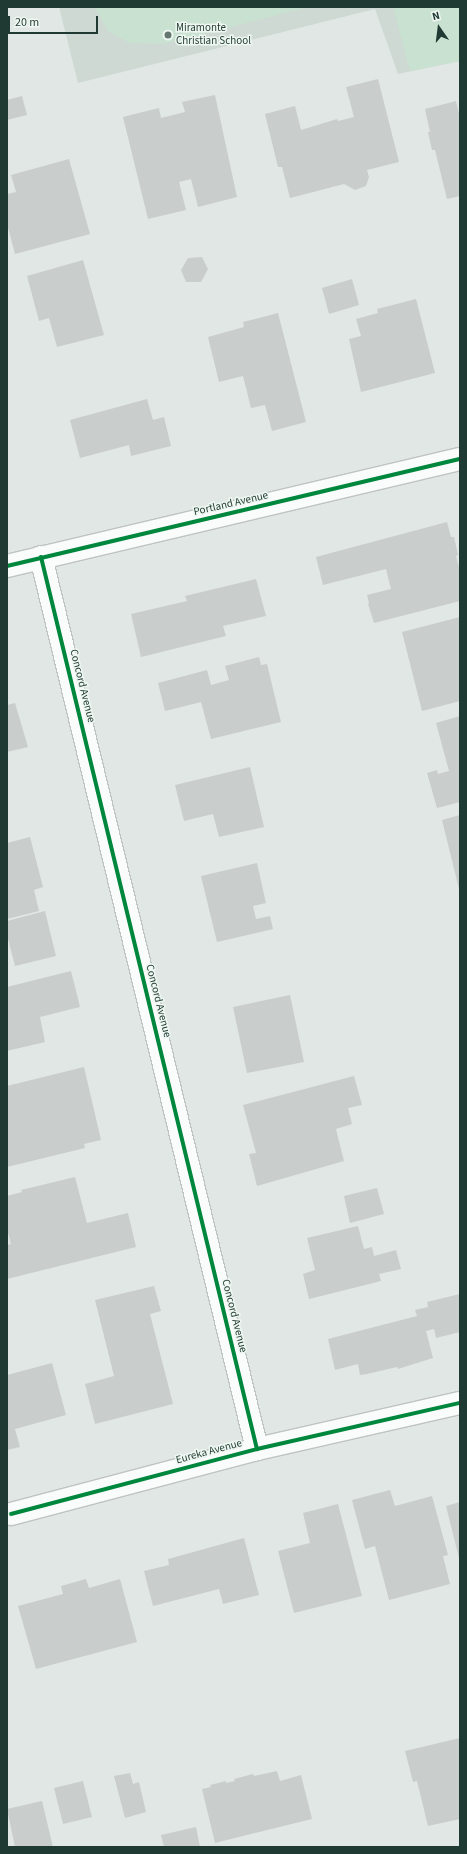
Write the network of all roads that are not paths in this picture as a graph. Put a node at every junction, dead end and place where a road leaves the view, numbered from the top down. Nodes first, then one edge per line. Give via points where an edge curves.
1 (460, 460) edge
2 (41, 557) junction
3 (7, 566) edge
4 (460, 1402) edge
5 (257, 1449) junction
6 (11, 1514) dead end

1 - 2 street, Portland Avenue
2 - 3 street, Portland Avenue
2 - 5 street, Concord Avenue
4 - 5 street, Eureka Avenue
5 - 6 street, Eureka Avenue

